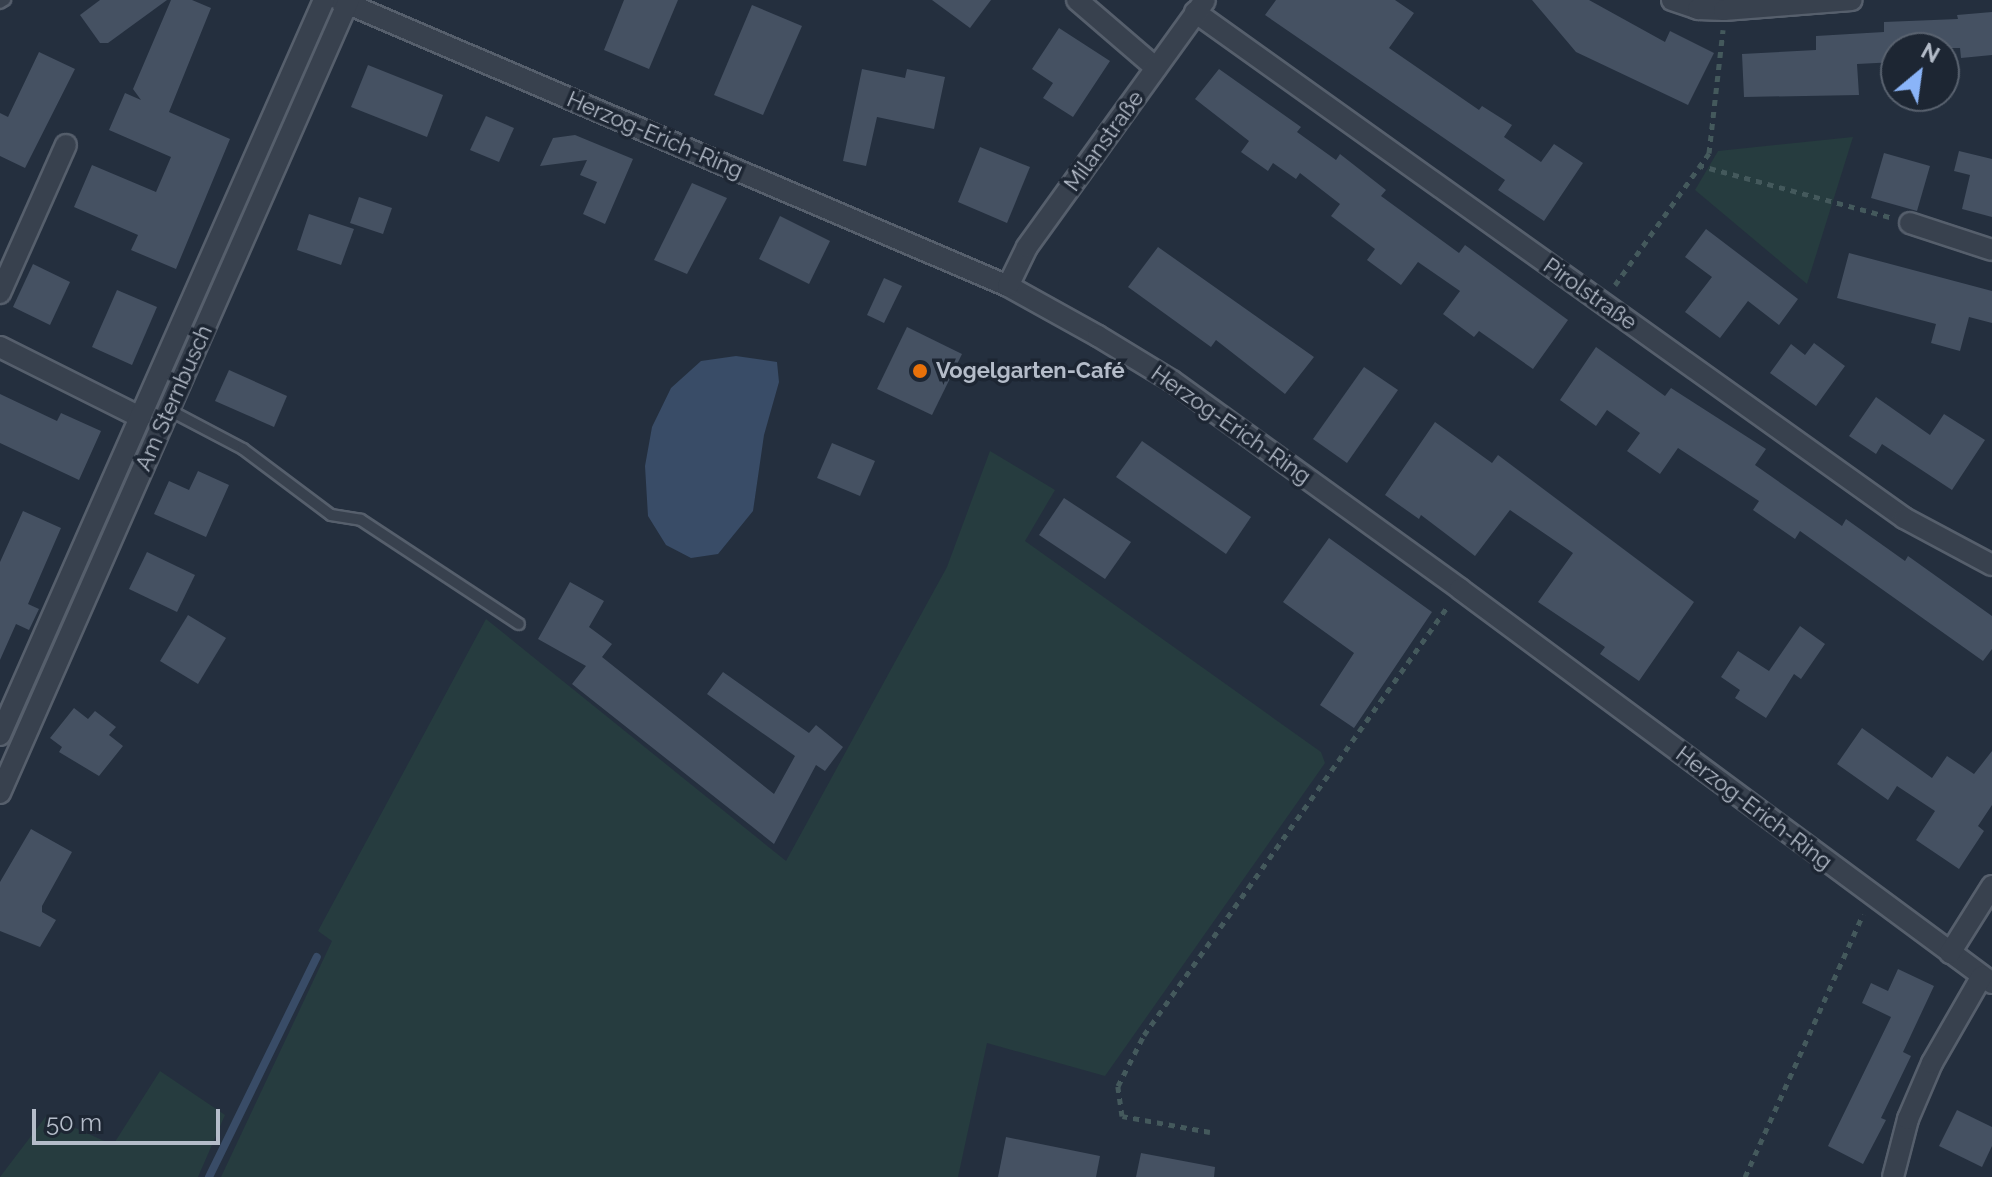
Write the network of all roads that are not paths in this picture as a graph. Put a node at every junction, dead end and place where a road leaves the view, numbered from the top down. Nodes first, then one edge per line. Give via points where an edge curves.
1 (324, 0) edge
2 (1077, 0) edge
3 (1672, 0) edge
4 (1852, 0) edge
5 (345, 1) edge
6 (1200, 6) edge
7 (1156, 68) junction
8 (66, 145) dead end
9 (1910, 223) road end
10 (1992, 250) edge
11 (1008, 286) junction
12 (0, 293) edge
13 (0, 347) edge
14 (169, 410) junction
15 (140, 417) junction
16 (1992, 565) edge
17 (519, 624) dead end
18 (31, 664) junction
19 (53, 673) junction
20 (0, 735) edge
21 (0, 793) edge
22 (1992, 886) edge
23 (1950, 953) junction
24 (1987, 980) edge
25 (1893, 1177) edge

1 - 15 street, Am Sternbusch
2 - 7 street
3 - 4 street via 1724,10
5 - 11 street, Herzog-Erich-Ring
5 - 14 street, Am Sternbusch
6 - 7 street, Milanstraße
6 - 16 street, Pirolstraße via 1904,518
7 - 11 street, Milanstraße via 1027,247
8 - 12 street
9 - 10 street
11 - 23 street, Herzog-Erich-Ring via 1172,381
13 - 15 street
14 - 17 lane via 243,449 331,515 361,520
14 - 19 street, Am Sternbusch
15 - 18 street, Am Sternbusch
18 - 19 lane
18 - 20 street, Am Sternbusch
19 - 21 street, Am Sternbusch
22 - 23 street
23 - 24 street, Herzog-Erich-Ring
24 - 25 street via 1932,1063 1908,1119

